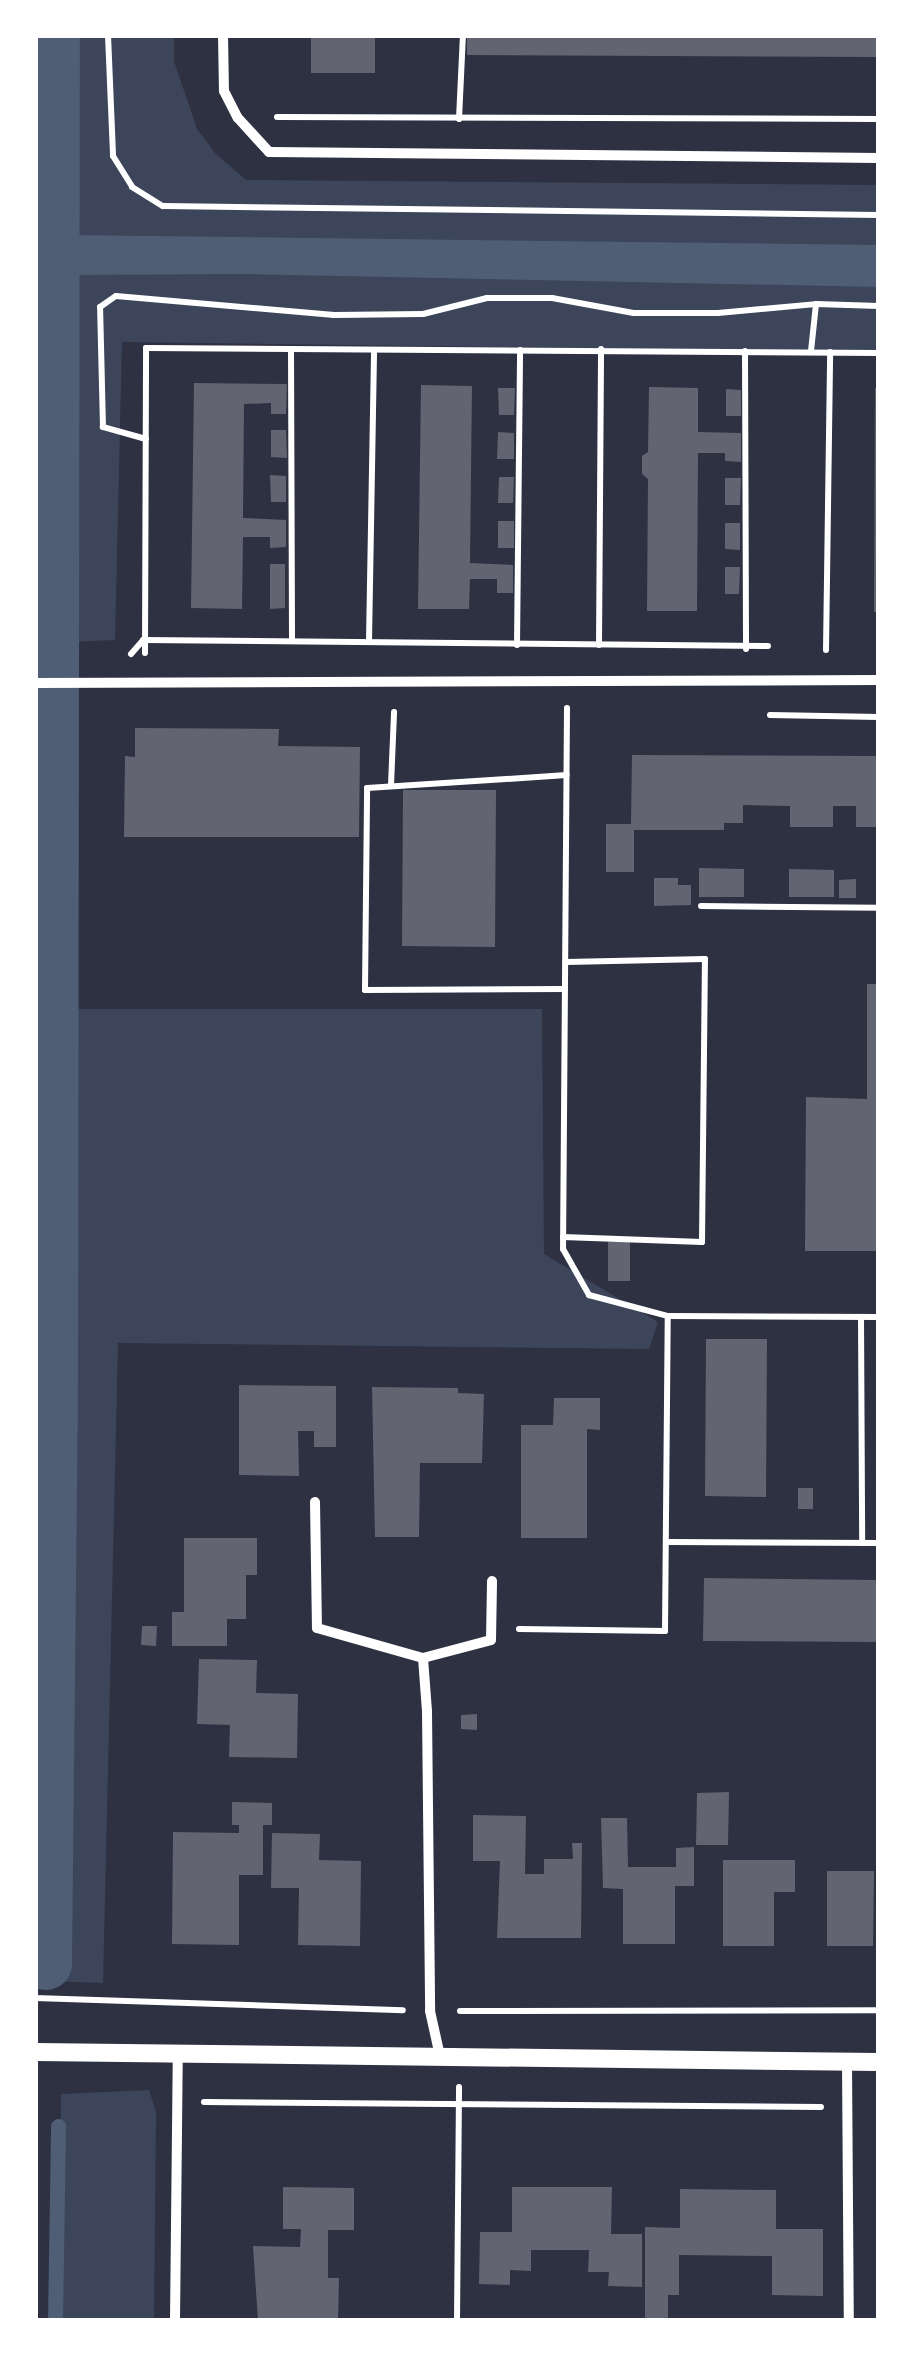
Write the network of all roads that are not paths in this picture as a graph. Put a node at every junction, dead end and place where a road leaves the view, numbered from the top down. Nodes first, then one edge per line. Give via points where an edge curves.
1 (223, 35) edge
2 (879, 158) edge
3 (879, 680) edge
4 (35, 684) edge
5 (315, 1502) dead end
6 (492, 1582) dead end
7 (422, 1658) junction
8 (35, 2052) edge
9 (178, 2052) junction
10 (450, 2056) junction
11 (848, 2062) junction
12 (879, 2062) edge
13 (176, 2321) edge
14 (849, 2321) edge

1 - 2 street via 224,91 238,118 270,152
3 - 4 street
5 - 7 street via 317,1628
6 - 7 street via 491,1640
7 - 10 street via 430,2011
8 - 9 street
9 - 10 street
9 - 13 street
10 - 11 street
11 - 12 street
11 - 14 street

